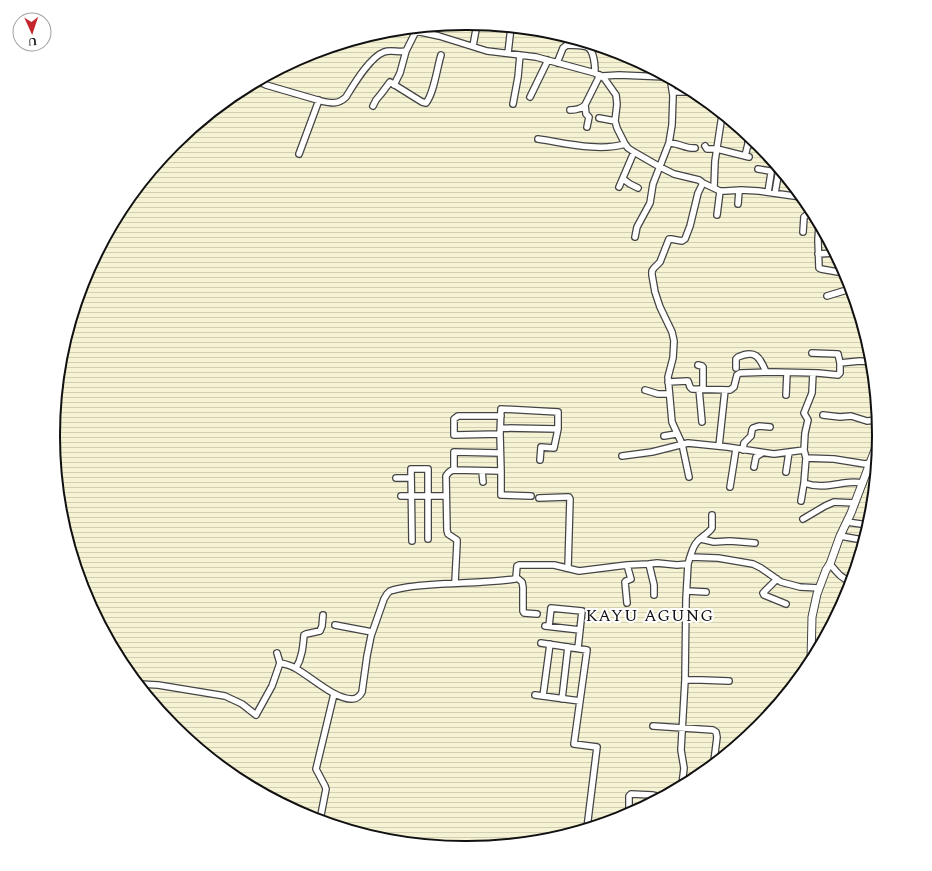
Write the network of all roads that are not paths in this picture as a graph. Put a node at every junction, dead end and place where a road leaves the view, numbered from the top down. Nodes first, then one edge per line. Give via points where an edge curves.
1 (476, 30) edge
2 (422, 32) edge
3 (510, 32) edge
4 (415, 33) edge
5 (575, 45) edge
6 (473, 46) junction
7 (591, 50) edge
8 (406, 51) junction
9 (508, 53) junction
10 (441, 55) dead end
11 (520, 55) junction
12 (548, 60) junction
13 (558, 63) junction
14 (599, 75) junction
15 (654, 76) edge
16 (264, 84) edge
17 (394, 84) junction
18 (673, 86) edge
19 (673, 92) junction
20 (682, 92) edge
21 (530, 97) dead end
22 (319, 100) junction
23 (513, 104) dead end
24 (585, 105) junction
25 (373, 106) dead end
26 (570, 110) dead end
27 (599, 118) dead end
28 (615, 121) junction
29 (721, 121) edge
30 (587, 127) dead end
31 (538, 139) dead end
32 (669, 143) junction
33 (625, 144) junction
34 (748, 144) edge
35 (705, 146) dead end
36 (695, 148) dead end
37 (717, 149) junction
38 (634, 152) junction
39 (299, 154) dead end
40 (660, 167) junction
41 (758, 169) dead end
42 (777, 176) edge
43 (623, 179) junction
44 (703, 183) junction
45 (619, 187) dead end
46 (638, 188) dead end
47 (714, 188) junction
48 (720, 191) junction
49 (739, 191) junction
50 (771, 193) junction
51 (793, 196) edge
52 (738, 204) dead end
53 (717, 215) dead end
54 (806, 215) edge
55 (803, 232) dead end
56 (819, 236) edge
57 (635, 237) dead end
58 (818, 254) junction
59 (829, 254) edge
60 (838, 272) dead end
61 (845, 291) edge
62 (827, 296) dead end
63 (812, 353) dead end
64 (865, 361) edge
65 (840, 363) junction
66 (698, 365) dead end
67 (736, 368) dead end
68 (766, 372) junction
69 (787, 372) junction
70 (813, 374) junction
71 (668, 382) junction
72 (701, 389) junction
73 (645, 390) dead end
74 (725, 390) junction
75 (669, 394) junction
76 (786, 395) dead end
77 (823, 415) dead end
78 (501, 416) junction
79 (871, 421) edge
80 (702, 422) dead end
81 (770, 426) dead end
82 (501, 428) junction
83 (558, 430) junction
84 (500, 434) junction
85 (676, 434) junction
86 (664, 436) dead end
87 (682, 444) junction
88 (719, 446) junction
89 (736, 449) junction
90 (743, 450) junction
91 (804, 450) junction
92 (790, 452) junction
93 (500, 453) junction
94 (762, 453) junction
95 (622, 456) dead end
96 (806, 458) junction
97 (540, 460) dead end
98 (871, 460) edge
99 (870, 463) junction
100 (754, 467) dead end
101 (454, 470) junction
102 (482, 471) junction
103 (501, 471) junction
104 (786, 472) dead end
105 (689, 477) dead end
106 (396, 478) dead end
107 (411, 478) junction
108 (483, 482) dead end
109 (804, 483) junction
110 (863, 483) junction
111 (730, 487) dead end
112 (401, 496) dead end
113 (411, 496) junction
114 (428, 496) junction
115 (446, 496) junction
116 (531, 496) dead end
117 (539, 498) dead end
118 (801, 500) dead end
119 (855, 503) junction
120 (712, 515) dead end
121 (803, 519) dead end
122 (847, 522) junction
123 (862, 524) edge
124 (840, 536) junction
125 (428, 539) dead end
126 (701, 539) junction
127 (858, 539) edge
128 (412, 541) dead end
129 (755, 543) dead end
130 (690, 557) junction
131 (649, 564) junction
132 (688, 564) junction
133 (830, 564) junction
134 (626, 565) junction
135 (568, 568) junction
136 (516, 576) junction
137 (777, 579) junction
138 (845, 579) edge
139 (455, 582) junction
140 (819, 588) junction
141 (687, 591) junction
142 (706, 592) dead end
143 (654, 595) dead end
144 (626, 603) dead end
145 (786, 604) dead end
146 (536, 614) dead end
147 (323, 615) dead end
148 (335, 625) dead end
149 (580, 630) junction
150 (372, 632) junction
151 (541, 643) dead end
152 (550, 644) junction
153 (812, 646) edge
154 (568, 647) junction
155 (578, 648) junction
156 (277, 653) dead end
157 (280, 663) junction
158 (296, 668) junction
159 (686, 680) junction
160 (729, 681) dead end
161 (146, 684) edge
162 (334, 694) junction
163 (535, 695) dead end
164 (543, 696) junction
165 (562, 699) junction
166 (580, 701) junction
167 (653, 726) dead end
168 (683, 728) junction
169 (715, 756) edge
170 (683, 778) edge
171 (652, 796) edge
172 (629, 806) edge
173 (321, 814) edge
174 (588, 822) edge

1 - 6 street
2 - 6 street
3 - 9 street
4 - 8 street
5 - 13 street via 563,48
6 - 9 street via 487,51
7 - 14 street
8 - 17 street
8 - 22 street via 388,51 377,56 343,100 334,103
9 - 11 street
10 - 17 street via 426,103
11 - 12 street
11 - 23 street
12 - 13 street
12 - 21 street
13 - 14 street
14 - 15 street
14 - 24 street
14 - 28 street via 608,82 616,95
16 - 22 street
17 - 25 street via 390,82
18 - 19 street
19 - 20 street
19 - 32 street
22 - 39 street
24 - 26 street via 580,109
24 - 30 street via 589,117
27 - 28 street
28 - 33 street
29 - 37 street
31 - 33 street via 594,147
32 - 36 street
32 - 40 street
33 - 38 street
34 - 37 street via 747,157
35 - 37 street via 707,149
37 - 47 street
38 - 40 street
38 - 43 street
40 - 44 street
40 - 57 street via 653,184 650,203 637,227
41 - 50 street via 770,171
42 - 50 street
43 - 45 street
43 - 46 street
44 - 47 street
44 - 71 street via 685,239 669,240 660,262 652,271 655,292 674,341
47 - 48 street
48 - 49 street
48 - 53 street
49 - 50 street
49 - 52 street
50 - 51 street
54 - 55 street
56 - 58 street
58 - 59 street
58 - 60 street via 819,268
61 - 62 street
63 - 65 street via 838,354
64 - 65 street
65 - 70 street via 838,376
66 - 72 street via 703,367
67 - 68 street via 738,357 752,354 761,360
68 - 69 street
68 - 74 street via 738,374 734,388
69 - 70 street
69 - 76 street
70 - 91 street via 812,393 804,413 808,420
71 - 72 street via 688,381 691,389
71 - 75 street
72 - 74 street
72 - 80 street
73 - 75 street via 662,395
74 - 88 street
75 - 85 street
77 - 79 street via 851,416
78 - 82 street
78 - 83 street via 501,409 558,412
78 - 84 street via 458,416 454,419 454,435
81 - 90 street via 753,428
82 - 83 street
82 - 84 street
83 - 97 street via 554,448 541,447
84 - 93 street
85 - 86 street
85 - 87 street
87 - 88 street
87 - 95 street
87 - 105 street
88 - 89 street
89 - 90 street
89 - 111 street
90 - 94 street
91 - 92 street
91 - 96 street
92 - 94 street
92 - 104 street
93 - 101 street via 454,452
93 - 103 street
94 - 100 street via 756,457
96 - 99 street
96 - 109 street
98 - 99 street
99 - 110 street
101 - 102 street
101 - 115 street via 449,471 446,476
102 - 103 street
102 - 108 street
103 - 116 street via 501,495
106 - 107 street
107 - 113 street
107 - 114 street via 411,469 428,469
109 - 110 street via 822,486
109 - 118 street
110 - 119 street
112 - 113 street
113 - 114 street
113 - 128 street
114 - 115 street
114 - 125 street
115 - 139 street via 447,530 457,543
117 - 135 street via 570,499
119 - 121 street via 834,502
119 - 122 street
120 - 126 street via 712,528
122 - 123 street
122 - 124 street
124 - 127 street
124 - 133 street
126 - 129 street via 714,542
126 - 130 street via 698,540
130 - 132 street
130 - 137 street via 718,558 753,564
131 - 132 street
131 - 134 street
131 - 143 street
132 - 141 street
133 - 138 street
133 - 140 street
134 - 135 street via 579,571
134 - 144 street via 631,579 625,582
135 - 136 street via 525,564 517,566
136 - 139 street via 515,579
136 - 146 street via 524,587 524,614
137 - 140 street via 800,587
137 - 145 street via 764,595
139 - 150 street via 388,592
140 - 153 street via 812,617
141 - 142 street
141 - 159 street
147 - 158 street via 320,631 304,635 302,655
148 - 150 street
149 - 149 street via 582,611 551,608 547,626
149 - 155 street
150 - 162 street via 360,696 351,699
151 - 152 street
152 - 154 street
152 - 164 street
154 - 155 street
154 - 165 street
155 - 166 street via 587,650
156 - 157 street
157 - 158 street
157 - 161 street via 272,686 256,715 242,704 225,696
158 - 162 street
159 - 160 street
159 - 168 street
162 - 173 street via 316,770 326,789
163 - 164 street
164 - 165 street
165 - 166 street
166 - 174 street via 574,744 597,747
167 - 168 street
168 - 169 street via 710,729 716,732
168 - 170 street
171 - 172 street via 631,794

